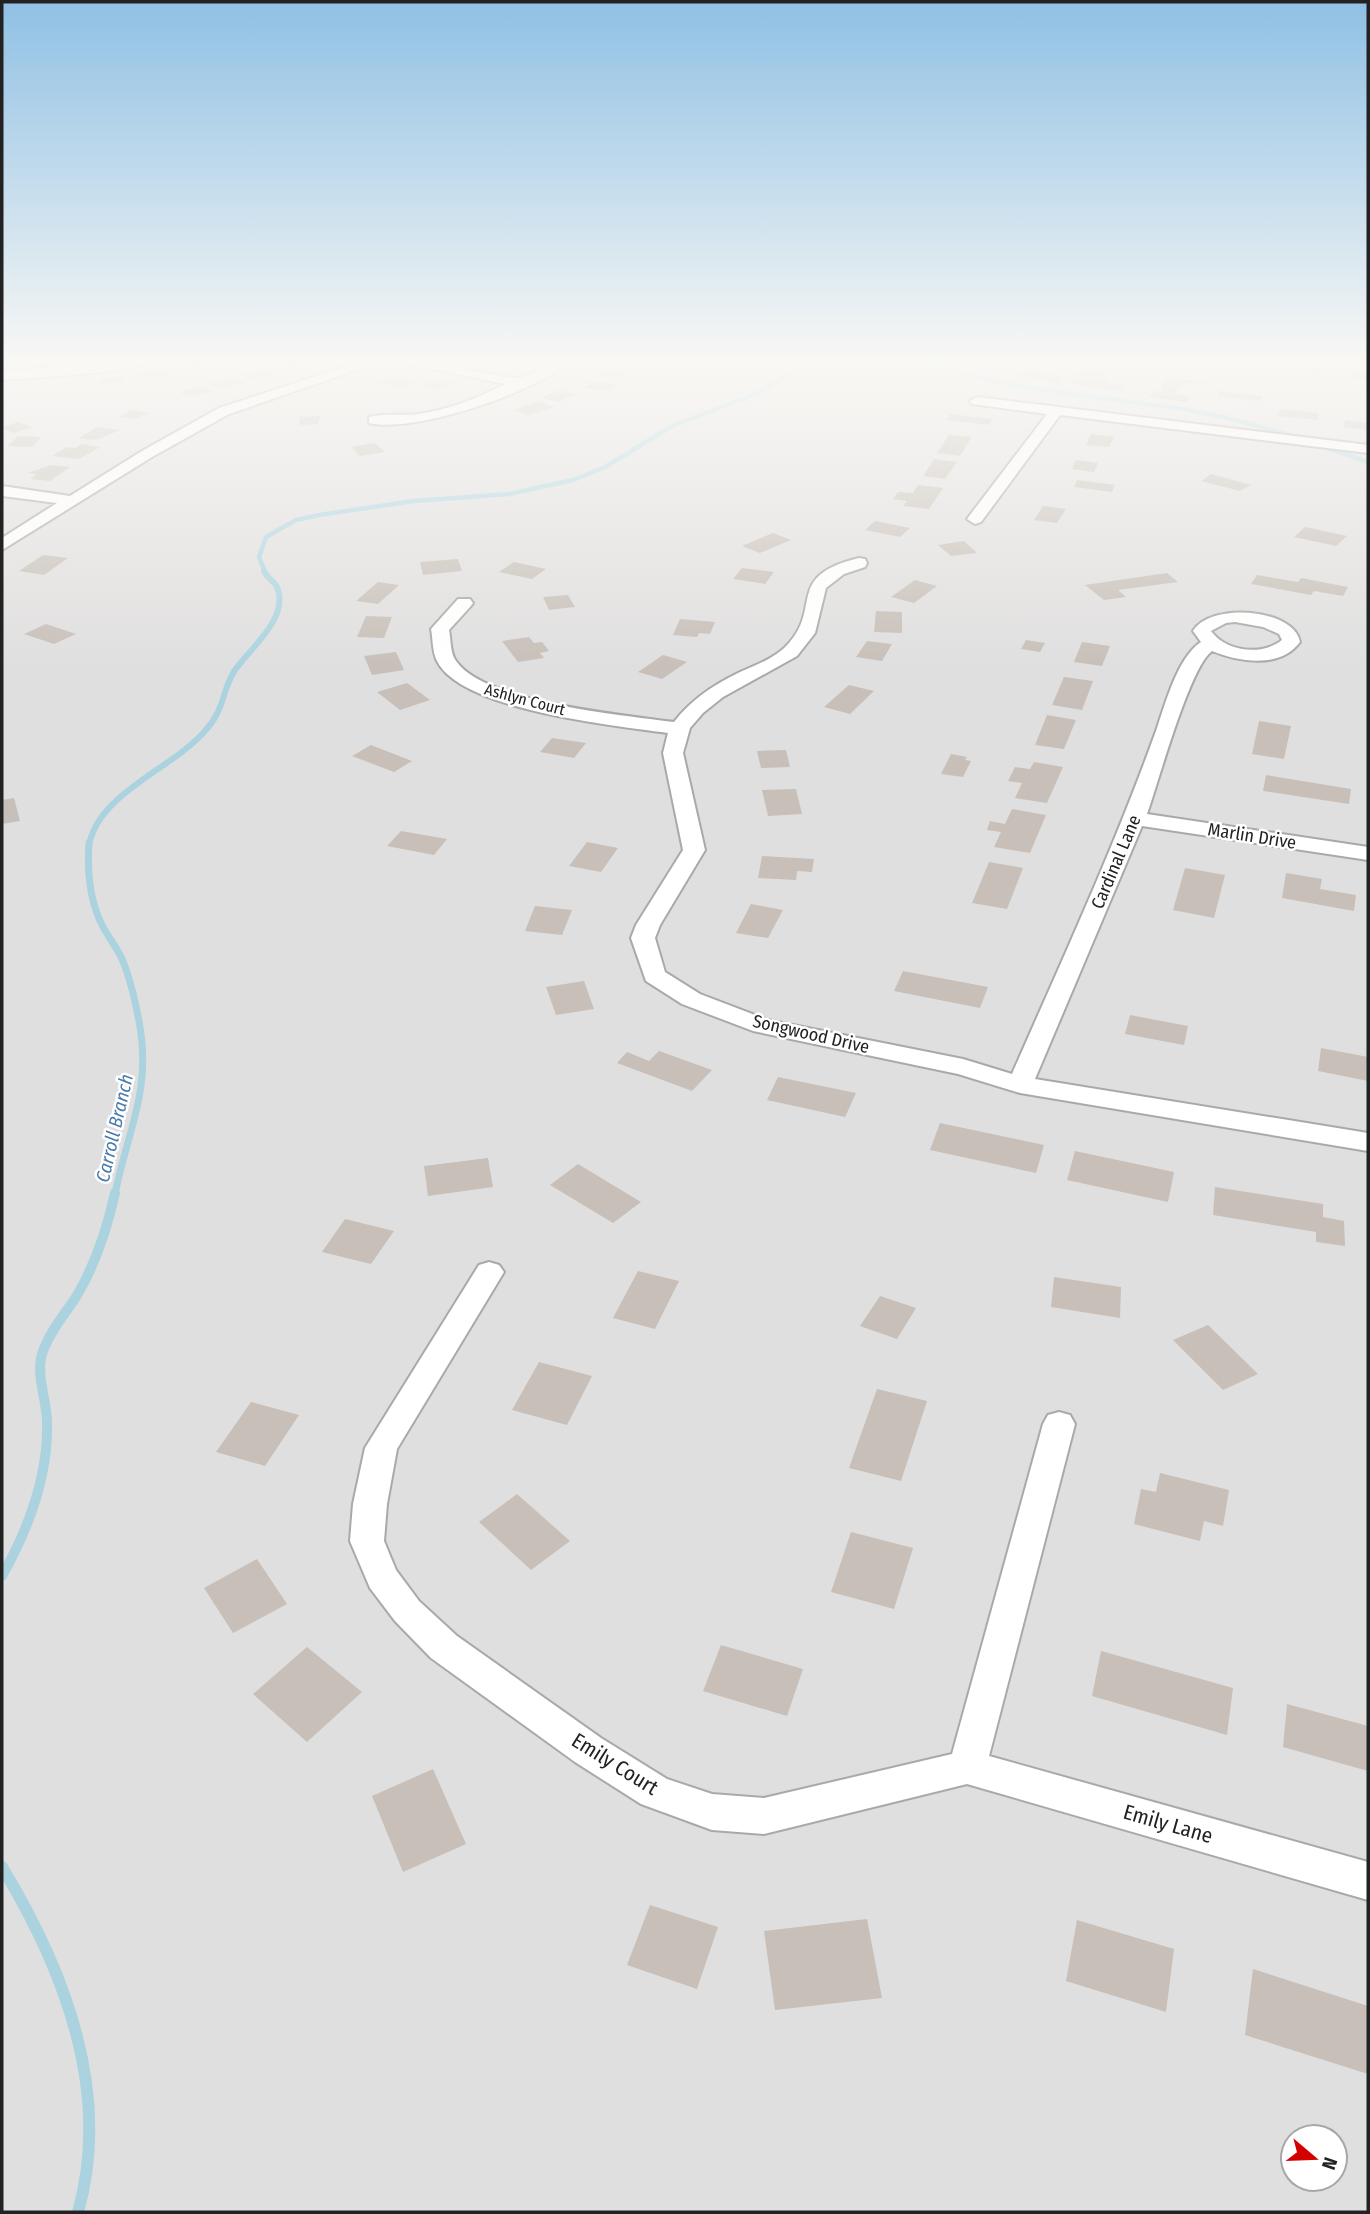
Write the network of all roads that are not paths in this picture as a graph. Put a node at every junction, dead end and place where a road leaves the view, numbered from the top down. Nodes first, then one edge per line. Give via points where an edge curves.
1 (134, 462) edge
2 (1018, 462) edge
3 (2, 491) edge
4 (74, 501) junction
5 (975, 519) dead end
6 (2, 545) edge
7 (859, 563) dead end
8 (464, 603) dead end
9 (1212, 643) dead end
10 (679, 729) junction
11 (1135, 818) junction
12 (1368, 853) edge
13 (1020, 1084) junction
14 (1368, 1142) edge
15 (489, 1272) dead end
16 (1059, 1424) dead end
17 (967, 1767) junction
18 (1368, 1881) edge

1 - 4 street
2 - 5 street
3 - 4 street
4 - 6 street
7 - 10 street via 834,572 815,591 808,631 795,649 701,705
8 - 10 street, Ashlyn Court via 440,629 446,663 485,691 584,715
9 - 11 street, Cardinal Lane via 1200,651 1183,682
10 - 13 street, Songwood Drive via 673,750 694,850 643,939 654,976 691,999 762,1026 963,1067
11 - 12 street, Marlin Drive
11 - 13 street, Cardinal Lane
13 - 14 street, Songwood Drive
15 - 17 street, Emily Court via 381,1447 367,1541 382,1578 407,1611 444,1647 588,1749 655,1792 712,1812 764,1816
16 - 17 street
17 - 18 street, Emily Lane

